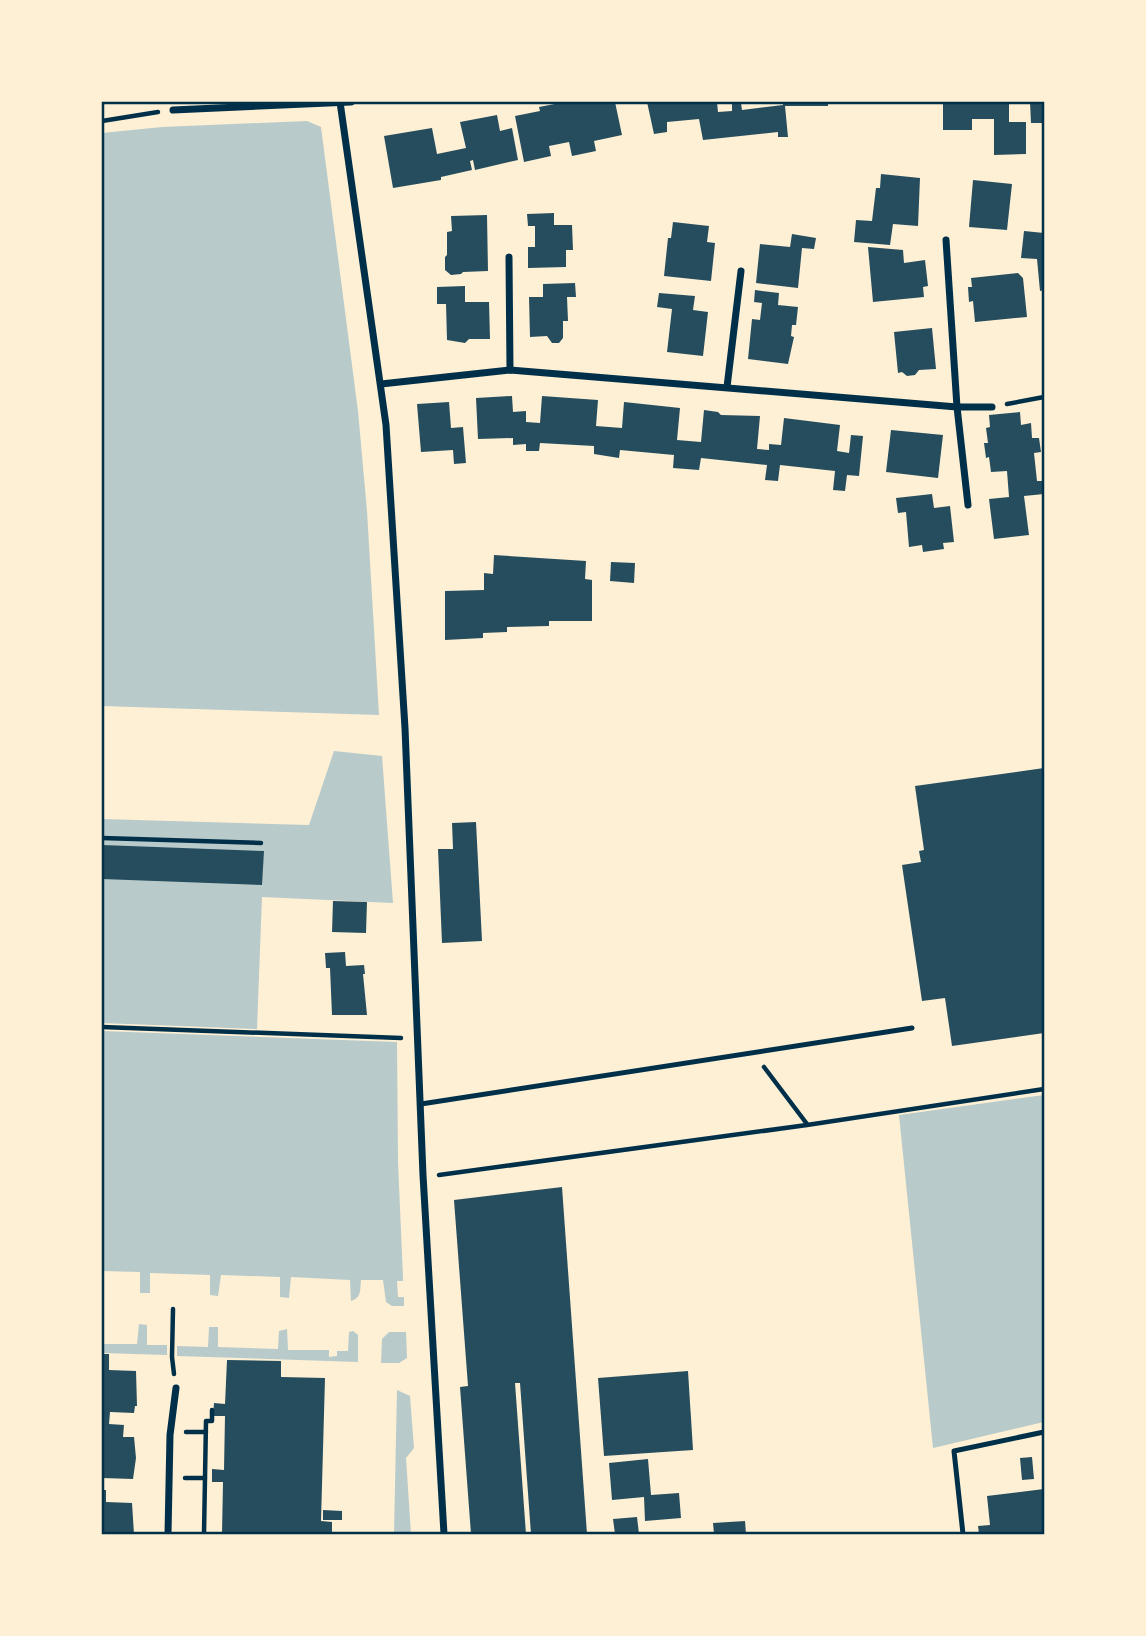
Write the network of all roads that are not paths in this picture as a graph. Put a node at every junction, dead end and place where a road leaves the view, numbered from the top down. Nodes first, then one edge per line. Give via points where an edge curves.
1 (340, 102) edge
2 (351, 102) edge
3 (173, 110) road end
4 (946, 240) dead end
5 (509, 257) dead end
6 (741, 271) dead end
7 (510, 370) junction
8 (381, 384) junction
9 (727, 387) junction
10 (957, 407) junction
11 (992, 407) road end
12 (968, 505) dead end
13 (912, 1028) dead end
14 (421, 1104) junction
15 (176, 1388) road end
16 (1045, 1432) edge
17 (168, 1535) edge
18 (444, 1535) edge
19 (963, 1535) edge

1 - 2 street
1 - 3 street
1 - 8 street
4 - 10 street
5 - 7 street
6 - 9 street
7 - 8 street
7 - 9 street
8 - 14 street via 405,728
9 - 10 street
10 - 11 street
10 - 12 street
13 - 14 lane
14 - 18 street
15 - 17 street
16 - 19 lane via 954,1451

